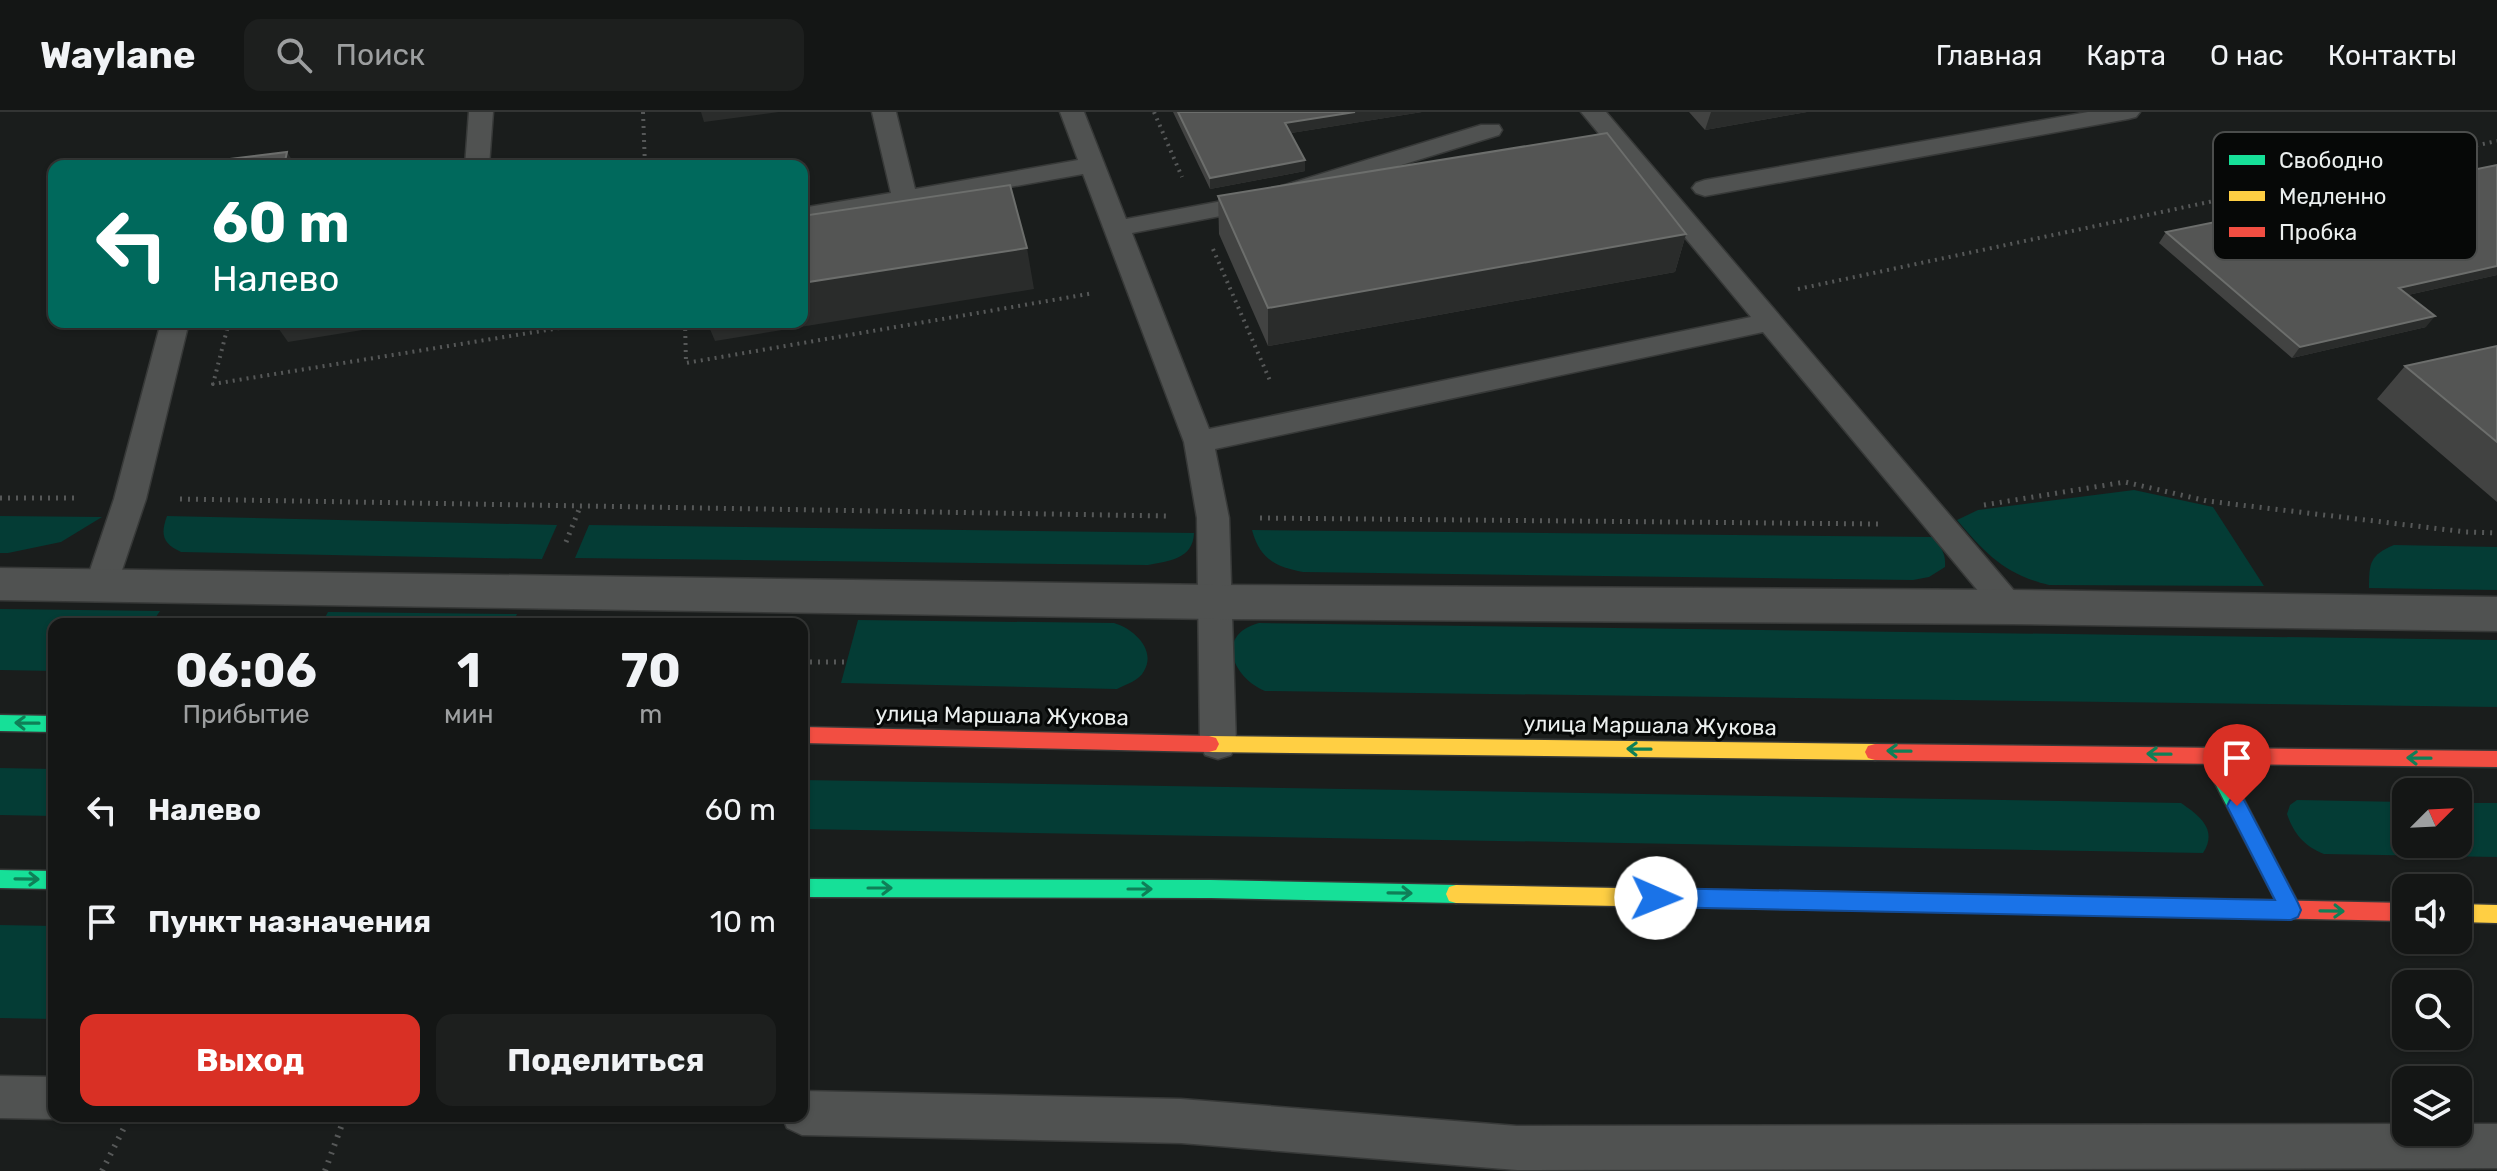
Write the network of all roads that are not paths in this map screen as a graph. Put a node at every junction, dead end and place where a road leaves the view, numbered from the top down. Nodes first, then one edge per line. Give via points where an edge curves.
1 (481, 112) edge
2 (884, 112) edge
3 (1072, 112) edge
4 (1593, 112) edge
5 (2128, 112) edge
6 (1490, 130) dead end
7 (477, 160) edge
8 (1093, 165) junction
9 (1705, 188) dead end
10 (905, 198) junction
11 (808, 215) edge
12 (1117, 228) junction
13 (1770, 322) junction
14 (173, 328) edge
15 (1199, 442) junction
16 (0, 584) edge
17 (101, 585) junction
18 (1214, 602) junction
19 (2011, 607) junction
20 (2497, 614) edge
21 (0, 723) edge
22 (48, 724) edge
23 (808, 735) edge
24 (1218, 744) junction
25 (2210, 754) junction
26 (2497, 759) edge
27 (0, 879) edge
28 (48, 880) edge
29 (808, 888) edge
30 (2291, 910) junction
31 (2392, 912) edge
32 (2472, 913) edge
33 (2497, 914) edge
34 (0, 1097) edge
35 (48, 1098) edge
36 (808, 1113) edge
37 (2497, 1146) edge
38 (1521, 1160) edge

1 - 7 lane
2 - 10 lane
3 - 8 lane
4 - 13 lane
5 - 9 lane
6 - 12 lane via 1253,203
8 - 10 lane
8 - 12 lane
10 - 11 lane
12 - 15 lane
13 - 15 lane
13 - 19 lane
14 - 17 lane via 130,499
15 - 18 lane via 1213,518
16 - 17 street
17 - 18 street
18 - 19 street
18 - 24 lane
19 - 20 street
22 -> 21 main road
23 - 24 main road, улица Маршала Жукова
25 -> 24 main road, улица Маршала Жукова
26 -> 25 main road, улица Маршала Жукова
25 - 30 main road
27 -> 28 main road
29 -> 30 main road via 1211,889
30 -> 31 main road
32 - 33 main road
34 - 35 lane
36 - 38 lane via 1181,1121
37 - 38 lane

